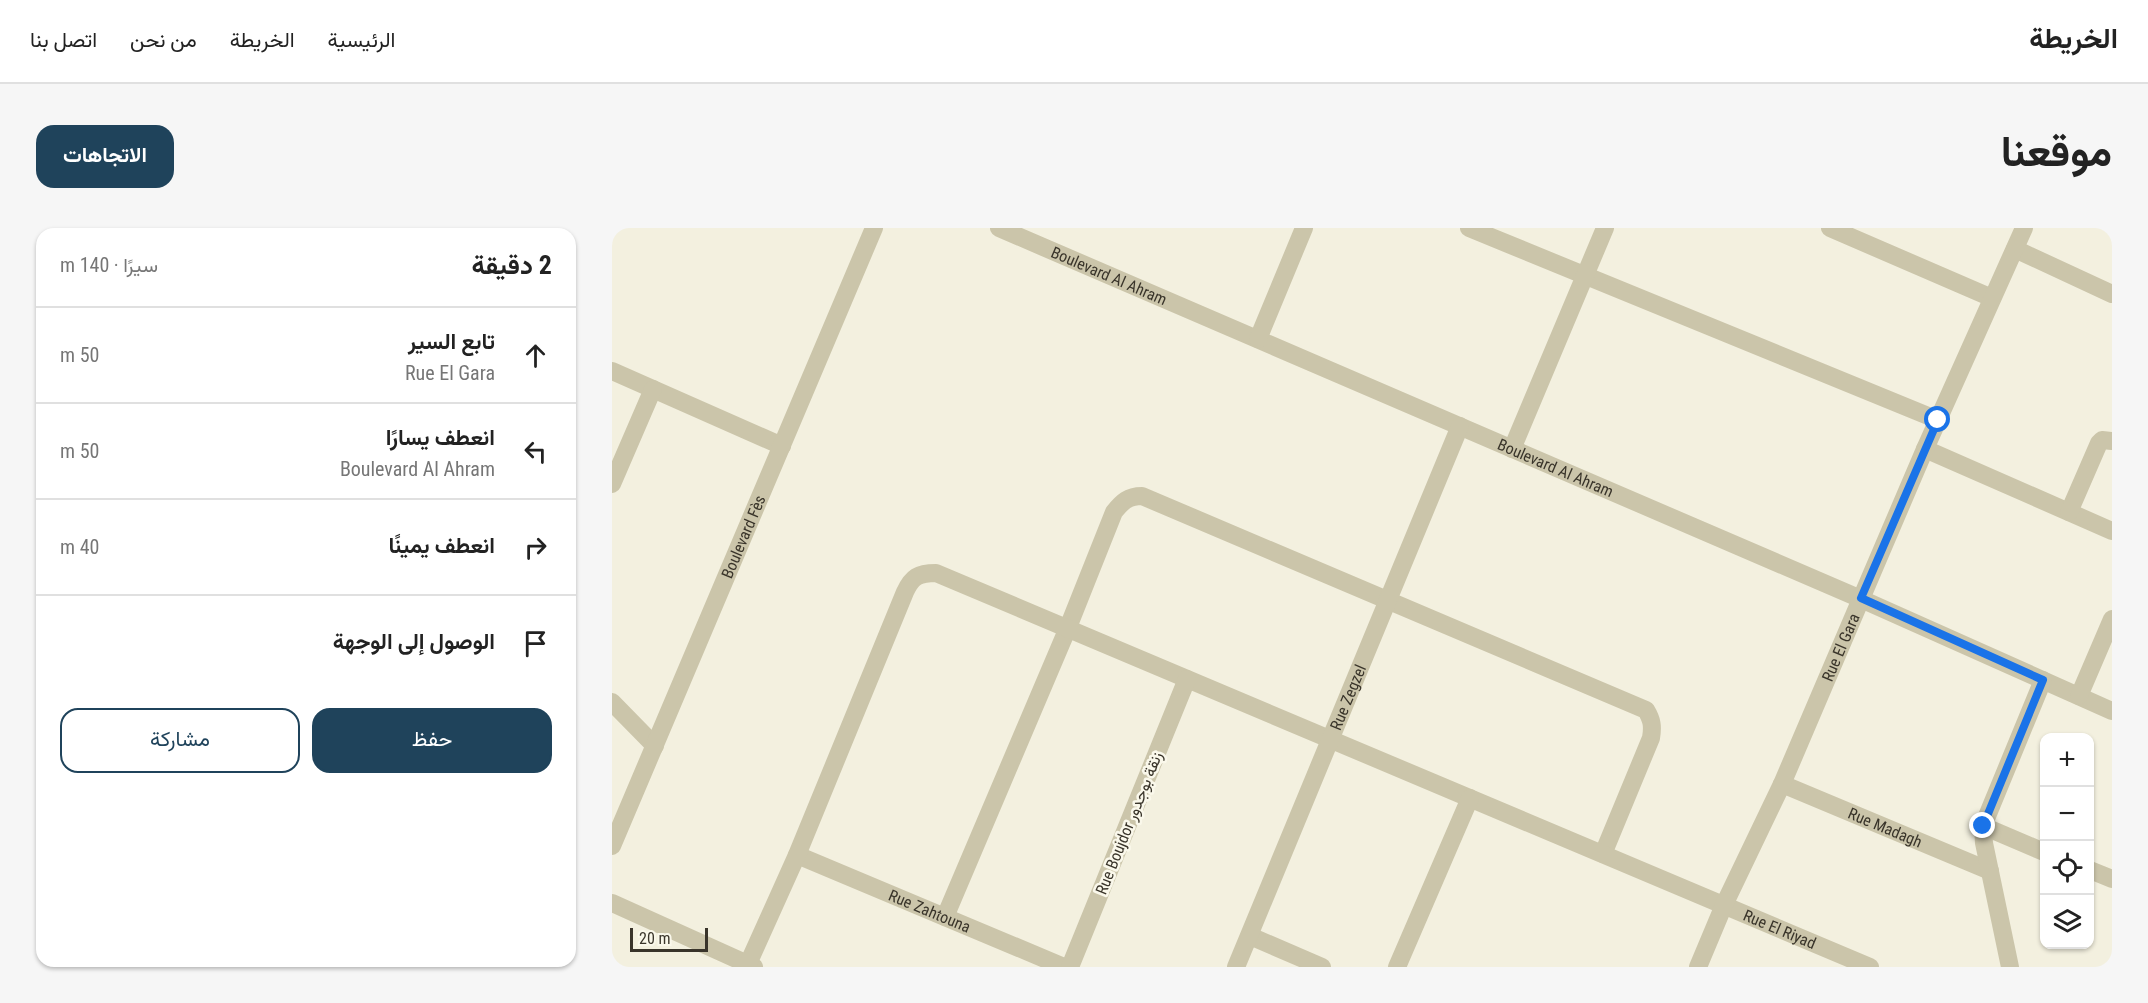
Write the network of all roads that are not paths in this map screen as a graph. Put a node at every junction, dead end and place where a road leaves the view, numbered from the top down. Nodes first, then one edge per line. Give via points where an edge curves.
1 (874, 228) edge
2 (999, 228) edge
3 (1304, 228) edge
4 (1469, 228) edge
5 (1605, 228) edge
6 (1830, 228) edge
7 (2024, 228) edge
8 (2015, 249) junction
9 (1584, 276) junction
10 (2112, 294) edge
11 (1992, 298) junction
12 (1258, 339) junction
13 (612, 371) edge
14 (653, 389) junction
15 (1938, 420) junction
16 (1460, 426) junction
17 (2112, 441) edge
18 (782, 446) junction
19 (1512, 449) junction
20 (1924, 449) junction
21 (612, 484) edge
22 (2069, 512) junction
23 (2112, 531) edge
24 (1861, 598) junction
25 (1387, 601) junction
26 (2112, 619) edge
27 (1067, 630) junction
28 (1187, 679) junction
29 (2043, 680) junction
30 (2079, 696) junction
31 (612, 702) edge
32 (2112, 711) edge
33 (1329, 740) junction
34 (655, 746) junction
35 (1782, 784) junction
36 (1470, 798) junction
37 (1983, 826) junction
38 (612, 846) edge
39 (2040, 850) edge
40 (1603, 854) junction
41 (797, 855) junction
42 (1990, 871) junction
43 (2094, 872) edge
44 (2112, 879) edge
45 (612, 903) edge
46 (1724, 904) junction
47 (945, 917) junction
48 (1250, 936) junction
49 (751, 966) edge
50 (1064, 967) edge
51 (1070, 967) edge
52 (1236, 967) edge
53 (1322, 967) edge
54 (1397, 967) edge
55 (1698, 967) edge
56 (1870, 967) edge
57 (2010, 967) edge

1 - 18 street, Boulevard Fès
2 - 12 street, Boulevard Al Ahram
3 - 12 street
4 - 9 street
5 - 9 street
6 - 11 street
7 - 8 street, Rue El Gara
8 - 10 street
8 - 11 street, Rue El Gara
9 - 15 street
9 - 19 street
11 - 15 street, Rue El Gara
12 - 16 street, Boulevard Al Ahram
13 - 14 street
14 - 18 street
14 - 21 street
15 - 20 street, Rue El Gara
16 - 19 street, Boulevard Al Ahram
16 - 25 street, Rue Zegzel
17 - 22 street via 2099,443
18 - 34 street, Boulevard Fès
19 - 24 street, Boulevard Al Ahram
20 - 22 street
20 - 24 street, Rue El Gara
22 - 23 street
24 - 29 street, Boulevard Al Ahram
24 - 35 street, Rue El Gara
25 - 27 street via 1142,495 1122,501 1114,512
25 - 33 street, Rue Zegzel
25 - 40 street via 1646,710 1652,720 1651,738
26 - 30 street
27 - 28 street, Rue El Riyad
27 - 41 street, Rue El Riyad via 936,573 915,575
27 - 47 street
28 - 33 street, Rue El Riyad
28 - 51 street, Rue Boujdor زنقة بوجدور
29 - 30 street, Boulevard Al Ahram
29 - 37 street
30 - 32 street, Boulevard Al Ahram
31 - 34 street
33 - 36 street, Rue El Riyad
33 - 48 street, Rue Zegzel
34 - 38 street, Boulevard Fès
35 - 42 street, Rue Madagh
35 - 46 street, Rue El Gara
36 - 40 street, Rue El Riyad
36 - 54 street
37 - 39 street
37 - 42 street
40 - 46 street, Rue El Riyad
41 - 47 street, Rue Zahtouna
41 - 49 street
42 - 57 street
43 - 44 street
45 - 49 street
46 - 55 street, Rue El Gara
46 - 56 street, Rue El Riyad
47 - 50 street, Rue Zahtouna
48 - 52 street, Rue Zegzel
48 - 53 street

